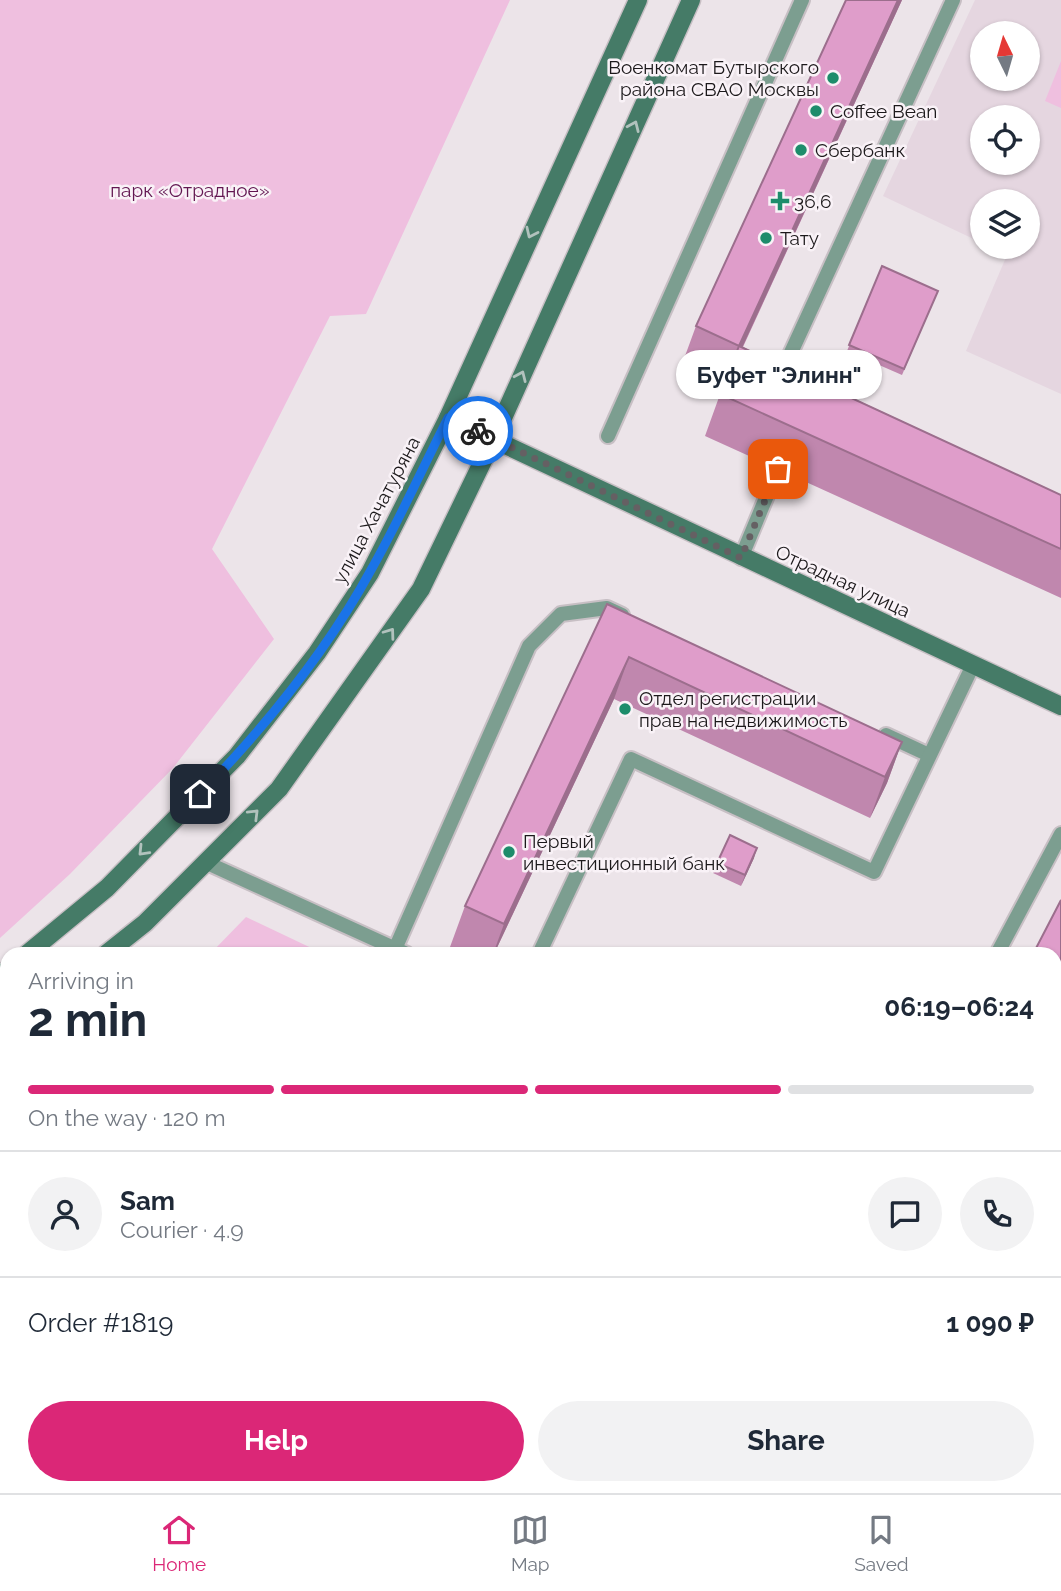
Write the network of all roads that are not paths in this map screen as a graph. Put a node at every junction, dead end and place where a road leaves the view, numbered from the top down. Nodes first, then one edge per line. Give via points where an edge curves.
1 (638, 0) edge
2 (691, 0) edge
3 (802, 0) edge
4 (953, 0) edge
5 (807, 381) edge
6 (448, 418) junction
7 (608, 436) dead end
8 (494, 438) junction
9 (778, 469) edge
10 (741, 558) junction
11 (632, 620) edge
12 (973, 666) junction
13 (1061, 706) edge
14 (869, 728) edge
15 (929, 755) junction
16 (1061, 834) edge
17 (205, 862) junction
18 (35, 947) edge
19 (115, 947) edge
20 (392, 947) edge
21 (403, 947) edge
22 (542, 947) edge
23 (1001, 947) edge

1 -> 6 main road, улица Хачатуряна
8 -> 2 main road
3 - 7 lane
4 - 5 lane via 783,370
6 - 8 main road, Отрадная улица
6 -> 18 main road, улица Хачатуряна via 370,572 317,653 243,748 107,888
8 - 10 main road, Отрадная улица
17 -> 8 main road via 279,789 421,589
9 - 10 lane
10 - 12 main road, Отрадная улица
11 - 21 lane via 607,608 561,614 529,646
12 - 13 main road, Отрадная улица
12 - 15 lane
14 - 15 lane
15 - 22 lane via 874,872 631,759
16 - 23 lane
17 - 19 main road
17 - 20 lane

